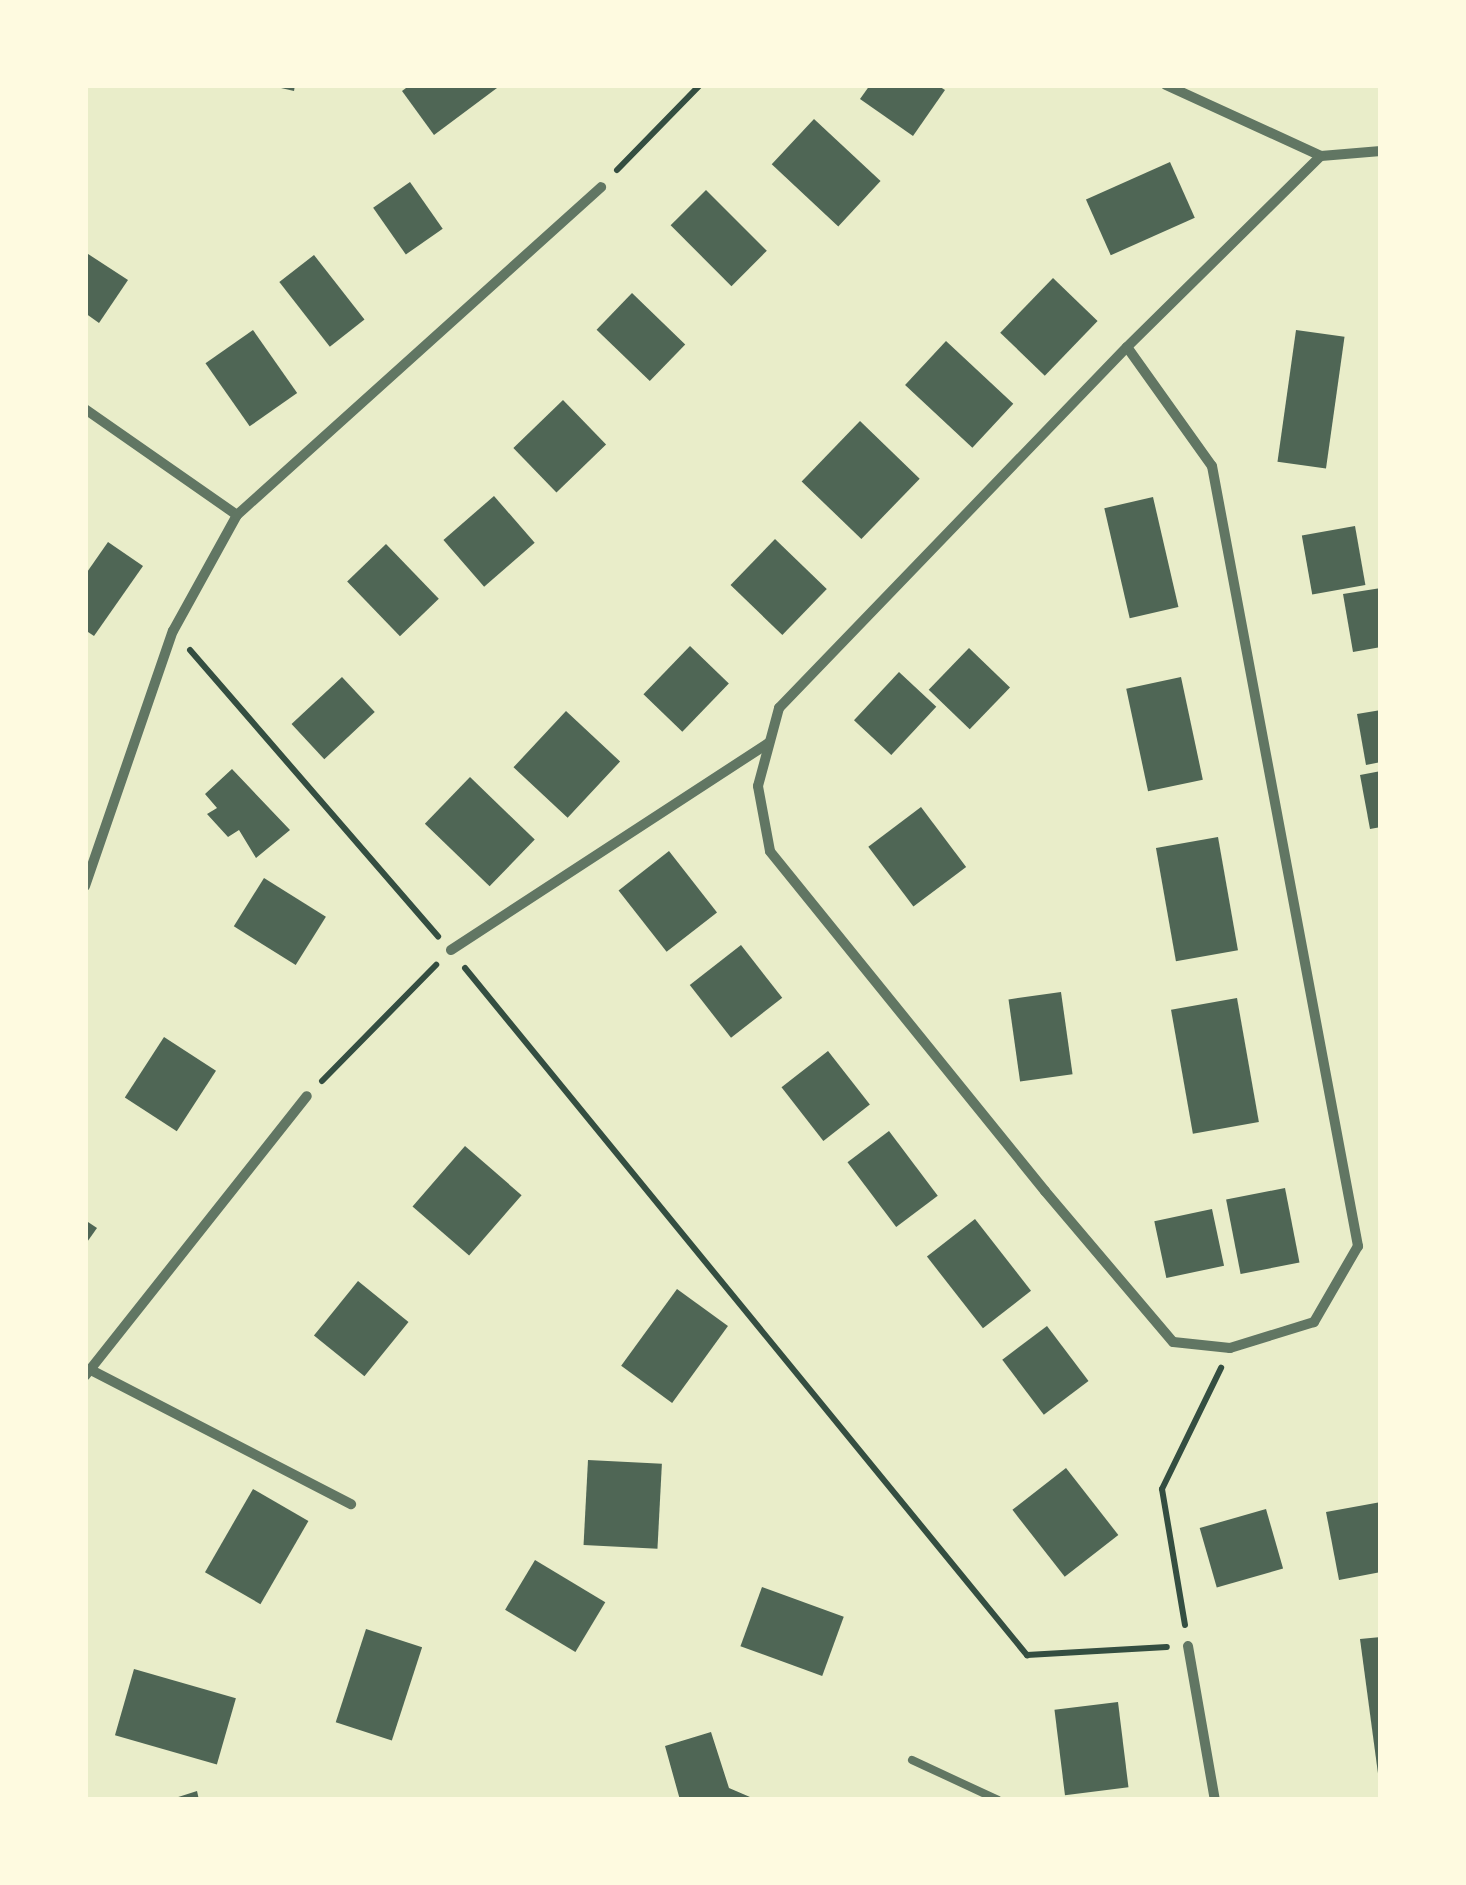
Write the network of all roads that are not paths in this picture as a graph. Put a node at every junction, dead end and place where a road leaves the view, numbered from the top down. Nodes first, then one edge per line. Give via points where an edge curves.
1 (1166, 85) edge
2 (1381, 150) edge
3 (1321, 156) junction
4 (601, 187) road end
5 (1127, 347) junction
6 (85, 409) edge
7 (237, 515) junction
8 (769, 742) junction
9 (85, 886) edge
10 (450, 950) road end
11 (307, 1096) road end
12 (87, 1372) edge
13 (352, 1504) dead end
14 (1188, 1646) road end
15 (912, 1760) dead end
16 (998, 1800) edge
17 (1215, 1800) edge

1 - 3 street
2 - 3 street
3 - 5 street
4 - 7 street
5 - 8 street via 779,708
5 - 8 street via 1212,466 1358,1246 1314,1322 1230,1348 1173,1342 770,851 758,786
6 - 7 street
7 - 9 street via 174,631
8 - 10 street
11 - 12 street
12 - 13 street
14 - 17 street
15 - 16 lane

